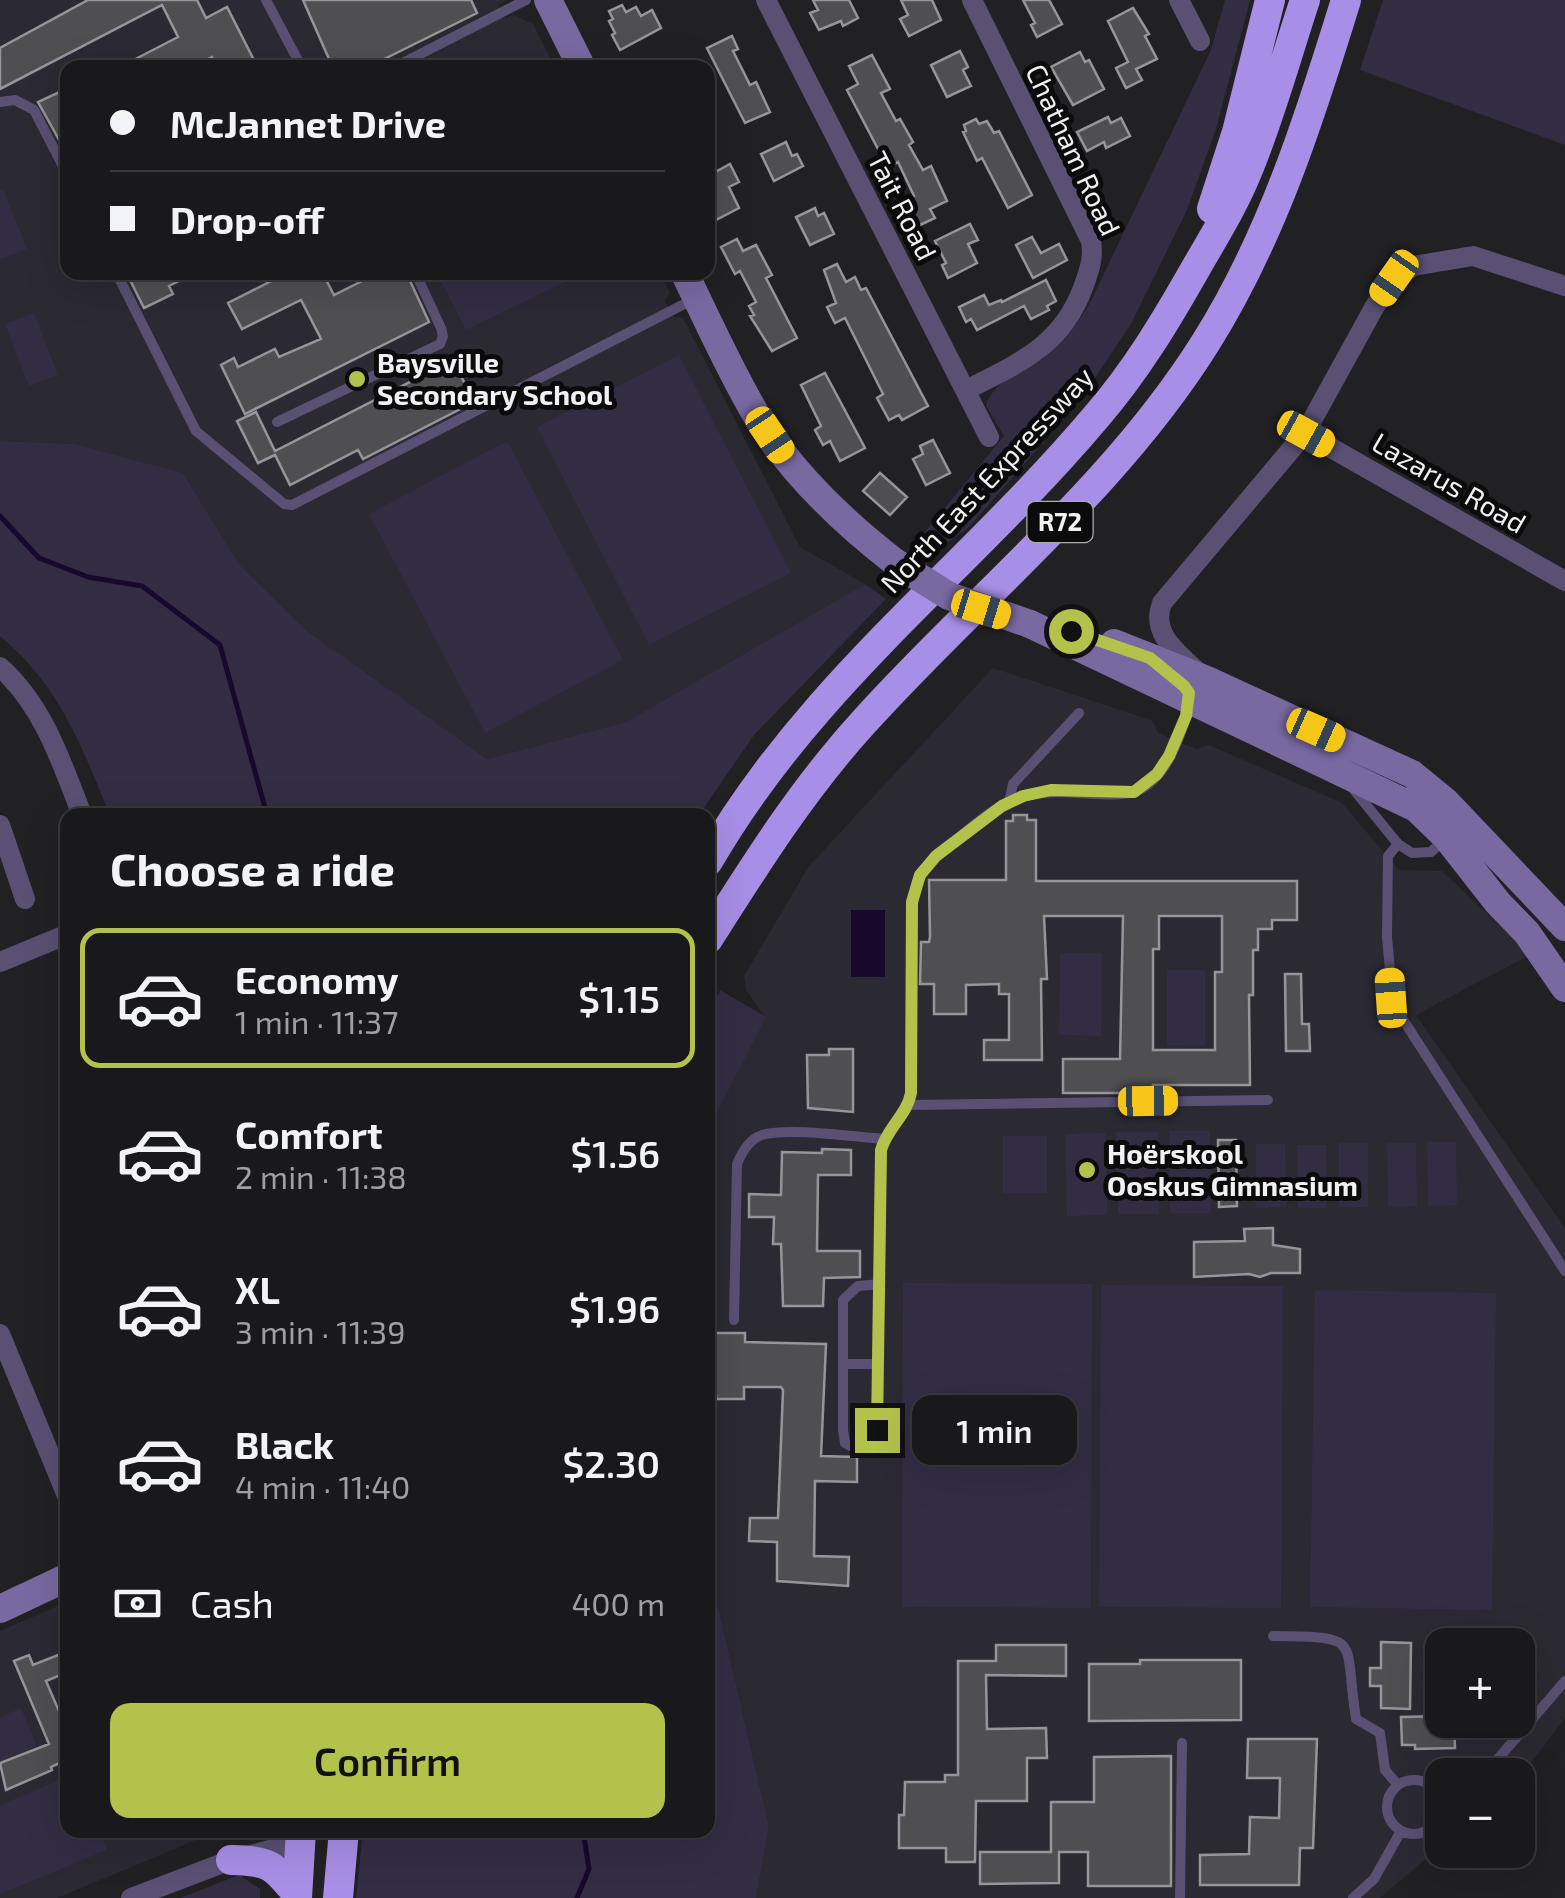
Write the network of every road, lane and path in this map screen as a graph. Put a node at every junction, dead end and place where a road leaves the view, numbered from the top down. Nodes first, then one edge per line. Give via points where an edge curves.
1 (266, 0) edge
2 (526, 0) edge
3 (548, 0) edge
4 (766, 0) edge
5 (972, 0) edge
6 (1270, 0) edge
7 (1305, 0) edge
8 (1346, 0) edge
9 (1366, 0) edge
10 (1186, 2) edge
11 (1200, 41) dead end
12 (298, 60) edge
13 (409, 60) edge
14 (578, 60) edge
15 (1327, 61) junction
16 (0, 102) edge
17 (60, 160) edge
18 (1198, 265) junction
19 (120, 280) edge
20 (420, 280) edge
21 (690, 285) edge
22 (1565, 286) edge
23 (966, 390) junction
24 (277, 422) dead end
25 (1306, 434) junction
26 (989, 437) dead end
27 (1565, 581) edge
28 (1030, 624) junction
29 (0, 667) edge
30 (1198, 691) junction
31 (1078, 713) dead end
32 (1342, 774) junction
33 (1009, 802) junction
34 (79, 808) edge
35 (0, 825) edge
36 (1453, 827) junction
37 (1398, 844) junction
38 (715, 850) edge
39 (25, 899) dead end
40 (715, 927) edge
41 (1565, 927) edge
42 (60, 937) edge
43 (0, 962) edge
44 (1565, 988) edge
45 (1268, 1100) dead end
46 (909, 1104) junction
47 (884, 1139) junction
48 (1565, 1271) edge
49 (880, 1284) junction
50 (734, 1320) dead end
51 (0, 1334) edge
52 (843, 1364) junction
53 (878, 1364) junction
54 (60, 1479) edge
55 (60, 1581) edge
56 (0, 1609) edge
57 (1273, 1636) dead end
58 (1565, 1680) edge
59 (1182, 1743) dead end
60 (1498, 1758) edge
61 (1425, 1783) edge
62 (1398, 1785) junction
63 (1401, 1831) junction
64 (1425, 1831) edge
65 (295, 1838) edge
66 (306, 1838) edge
67 (343, 1838) edge
68 (231, 1860) junction
69 (297, 1896) edge
70 (131, 1898) edge
71 (338, 1898) edge
72 (1180, 1898) edge
73 (1353, 1898) edge

1 - 12 lane
2 - 13 lane
3 - 14 street
4 - 23 street, Tait Road
5 - 23 street, Chatham Road via 1092,252 1080,296 1049,342
6 - 18 highway
7 - 18 highway, North East Expressway / R72 via 1247,172
8 - 15 highway, R72
9 - 15 highway via 1355,30
10 - 11 street
15 - 40 highway, R72 via 1246,270 1152,419 1028,557 859,726 778,828
16 - 17 lane via 15,100 34,110
18 - 38 highway, North East Expressway / R72 via 1096,418 824,700
19 - 21 lane via 196,431 292,505
20 - 24 lane via 441,328 440,344
21 - 28 street, bridge via 758,418 824,500 896,563 948,596
22 - 25 street via 1473,256 1414,266 1394,278 1374,306
23 - 26 street, Tait Road
25 - 27 street, Lazarus Road
25 - 30 street via 1162,603 1159,629
28 - 30 street via 1126,668
28 - 30 street via 1092,636 1150,658
29 - 34 street via 52,736
30 - 32 street
30 - 33 lane via 1169,756 1134,792 1051,790
30 - 36 street via 1412,774
31 - 33 lane via 1013,784
32 - 36 street
32 - 37 lane
33 - 46 lane via 936,856 914,888
35 - 39 street
36 - 37 lane via 1432,852 1412,853
36 - 41 street
36 - 44 street via 1498,903
37 - 48 lane via 1388,856 1392,1004
42 - 43 street
45 - 46 lane
46 - 47 lane
47 - 49 lane
47 - 50 lane via 778,1132 758,1136 742,1150
49 - 52 lane via 858,1286 844,1300
49 - 53 lane
51 - 54 street
52 - 53 lane
52 - 53 lane via 846,1443 867,1448 877,1430
55 - 56 street
57 - 62 lane via 1343,1642 1350,1653 1356,1719 1380,1733 1385,1770
58 - 60 lane
59 - 72 lane
61 - 62 lane
62 - 63 lane via 1387,1810
63 - 64 lane
63 - 73 lane via 1374,1880
65 - 68 street
66 - 69 highway
67 - 71 highway
68 - 69 highway via 274,1866
68 - 70 street

